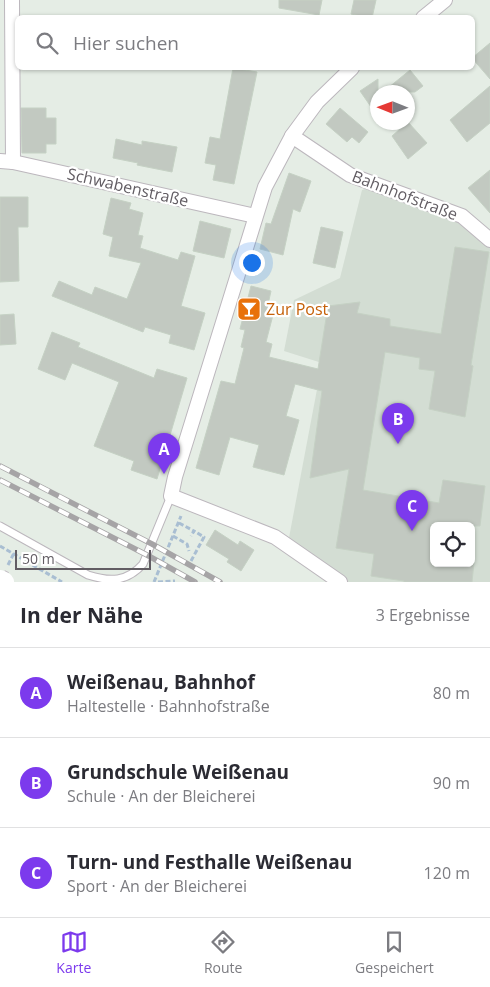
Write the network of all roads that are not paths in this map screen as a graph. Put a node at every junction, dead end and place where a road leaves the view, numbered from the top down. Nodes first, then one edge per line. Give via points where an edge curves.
1 (0, 0) edge
2 (22, 0) edge
3 (445, 0) edge
4 (12, 1) edge
5 (427, 15) edge
6 (350, 70) edge
7 (292, 136) junction
8 (6, 161) edge
9 (255, 216) junction
10 (490, 240) edge
11 (171, 496) junction
12 (0, 526) edge
13 (0, 580) edge
14 (4, 582) edge
15 (340, 582) edge

1 - 4 street
2 - 4 street
3 - 5 street
4 - 8 street
6 - 7 street via 317,102
7 - 9 street via 265,187
7 - 10 street, Bahnhofstraße via 350,175 462,216
8 - 9 street, Schwabenstraße
9 - 11 street
11 - 12 lane via 142,564 135,573 114,580 88,575
11 - 15 street via 275,537
13 - 14 street, bridge

